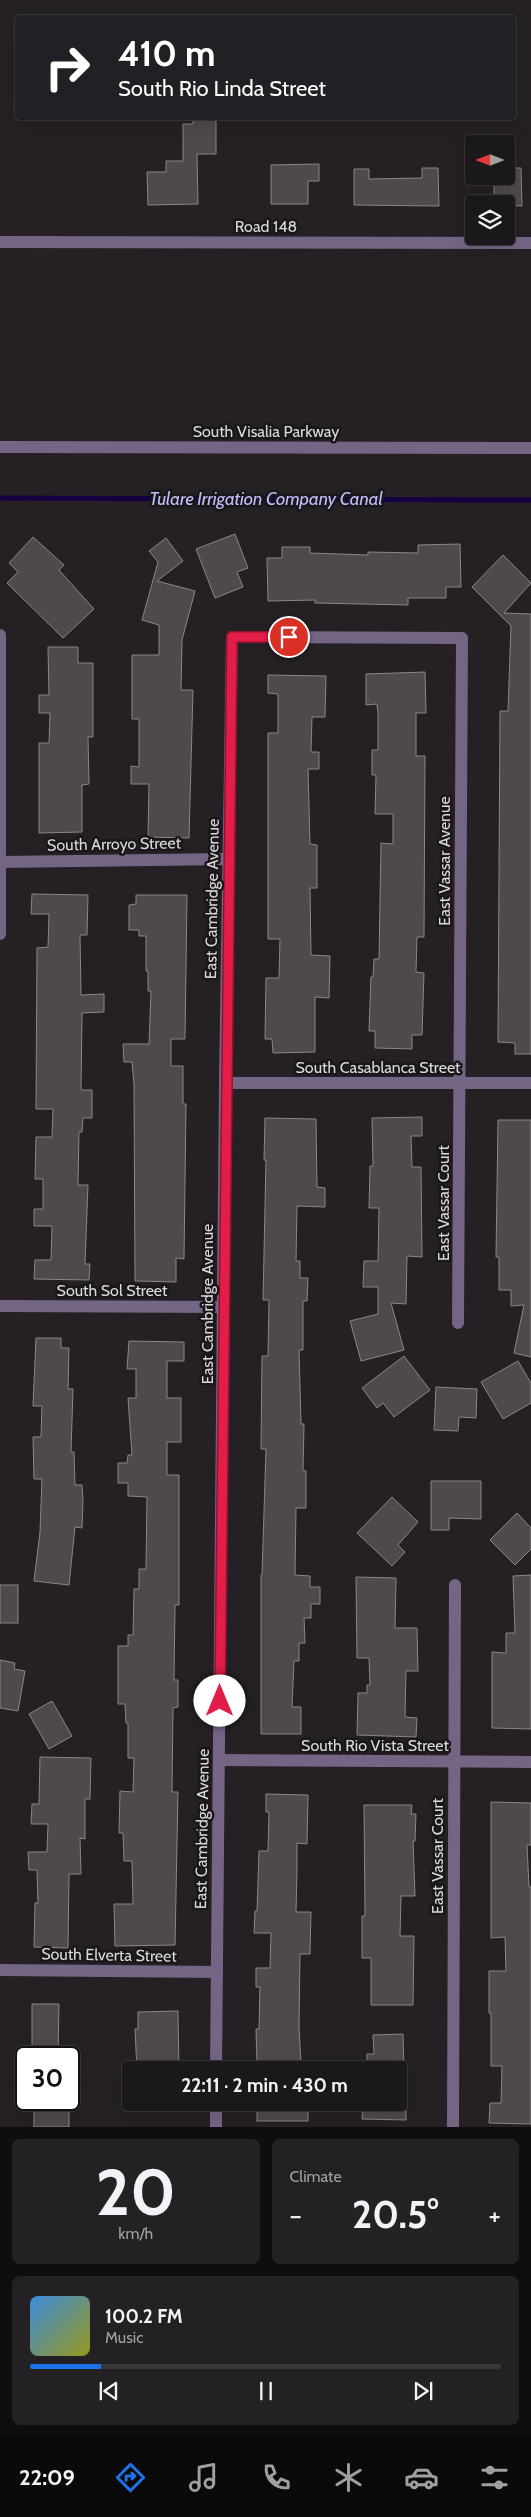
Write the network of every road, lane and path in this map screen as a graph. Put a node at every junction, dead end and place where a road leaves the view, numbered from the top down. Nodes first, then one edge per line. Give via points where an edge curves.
1 (0, 242) edge
2 (531, 243) edge
3 (0, 447) edge
4 (531, 448) edge
5 (1, 635) edge
6 (232, 637) joint
7 (229, 859) junction
8 (0, 862) edge
9 (0, 934) edge
10 (225, 1083) junction
11 (459, 1083) junction
12 (531, 1084) edge
13 (0, 1306) edge
14 (223, 1307) junction
15 (458, 1323) dead end
16 (455, 1585) dead end
17 (219, 1760) junction
18 (454, 1762) junction
19 (531, 1762) edge
20 (0, 1970) edge
21 (217, 1972) junction
22 (216, 2061) edge
23 (216, 2111) edge
24 (216, 2127) edge
25 (453, 2127) edge

1 - 2 street, Road 148
3 - 4 street, South Visalia Parkway
5 - 8 street
6 - 7 street, East Cambridge Avenue
6 - 11 street, East Vassar Avenue via 462,638
7 - 8 street, South Arroyo Street
7 - 10 street, East Cambridge Avenue
8 - 9 street
10 - 11 street, South Casablanca Street
10 - 14 street, East Cambridge Avenue
11 - 12 street, South Casablanca Street
11 - 15 street, East Vassar Court
13 - 14 street, South Sol Street
14 - 17 street, East Cambridge Avenue
16 - 18 street, East Vassar Court
17 - 18 street, South Rio Vista Street
17 - 21 street, East Cambridge Avenue
18 - 19 street, South Rio Vista Street
18 - 25 street, East Vassar Court
20 - 21 street, South Elverta Street
21 - 22 street, East Cambridge Avenue
23 - 24 street

